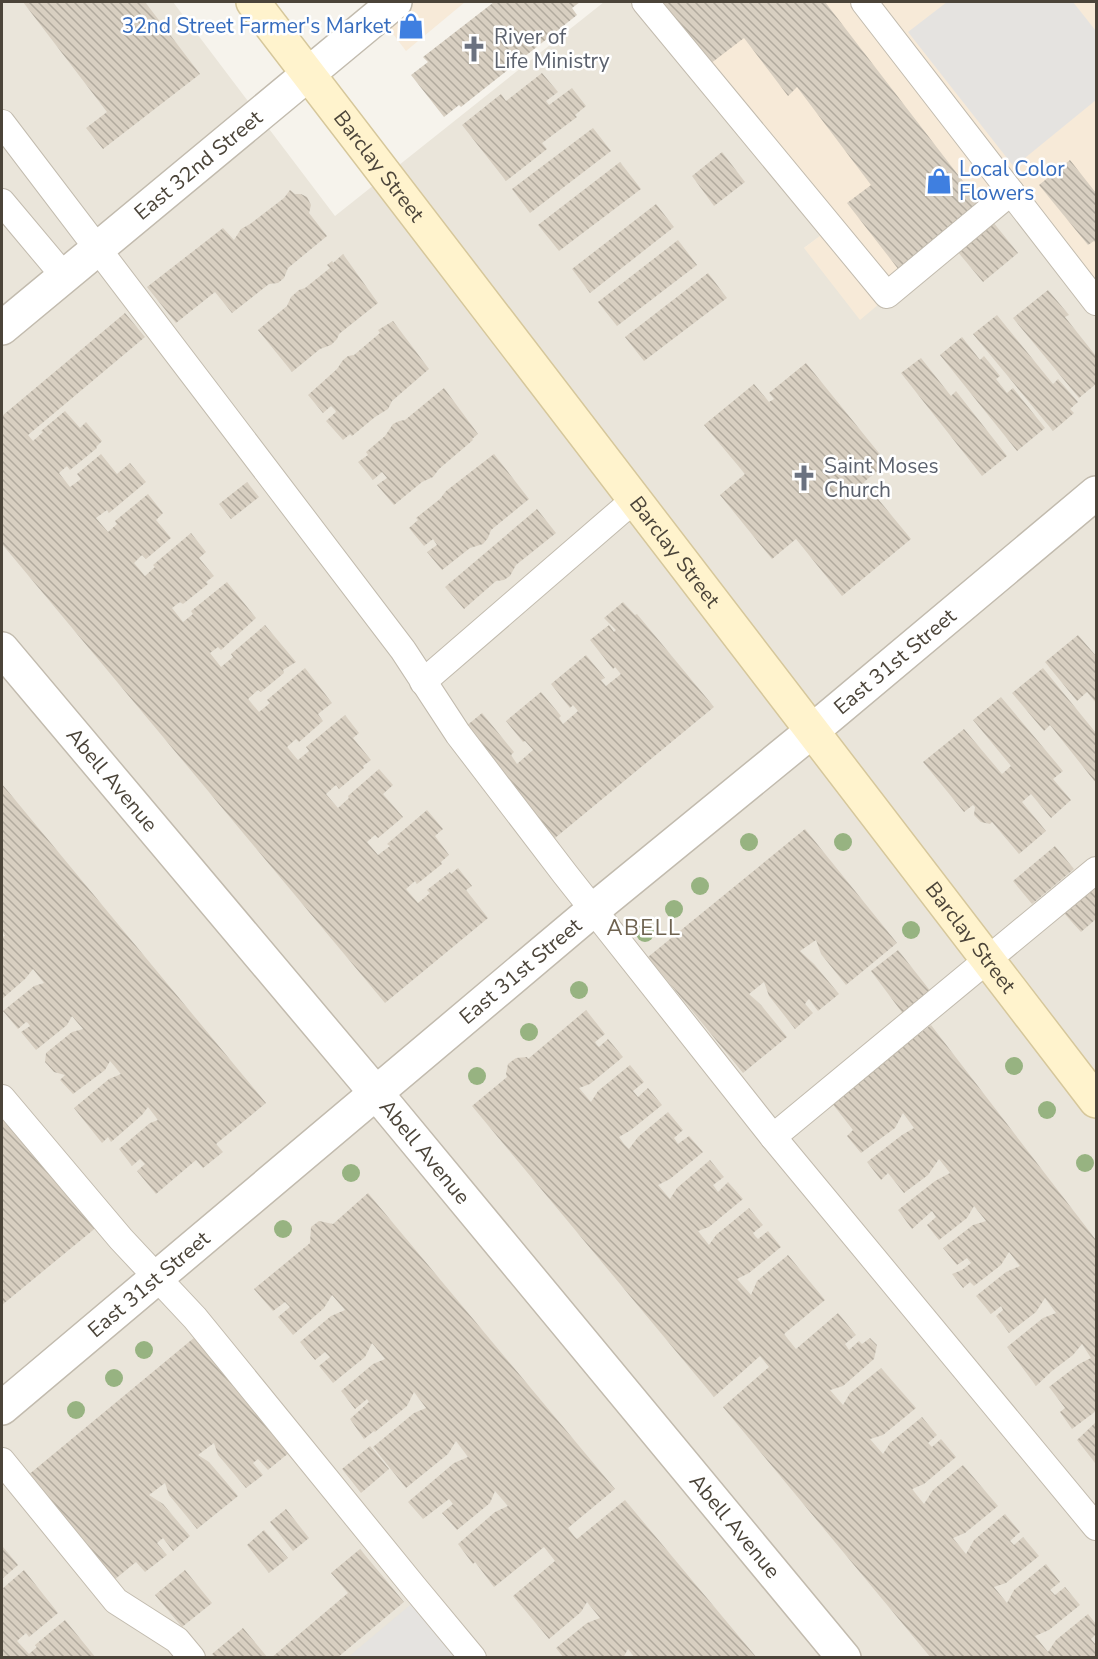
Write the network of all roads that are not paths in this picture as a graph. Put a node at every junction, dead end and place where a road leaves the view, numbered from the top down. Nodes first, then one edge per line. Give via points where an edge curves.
1 (253, 2) edge
2 (395, 2) edge
3 (645, 2) edge
4 (864, 2) edge
5 (308, 73) junction
6 (2, 123) edge
7 (1011, 192) junction
8 (2, 202) edge
9 (97, 248) junction
10 (64, 276) junction
11 (1096, 302) edge
12 (2, 328) edge
13 (1096, 493) edge
14 (635, 499) junction
15 (2, 649) edge
16 (423, 682) junction
17 (812, 731) junction
18 (1096, 870) edge
19 (593, 910) junction
20 (988, 960) junction
21 (376, 1093) junction
22 (2, 1098) edge
23 (1096, 1101) edge
24 (773, 1137) junction
25 (157, 1277) junction
26 (2, 1408) edge
27 (2, 1461) edge
28 (1096, 1527) edge
29 (192, 1658) edge
30 (473, 1658) edge
31 (843, 1658) edge

1 - 5 street, Barclay Street
2 - 5 street, East 32nd Street
3 - 7 lane via 887,295
4 - 7 lane
5 - 9 street, East 32nd Street
5 - 14 street, Barclay Street
6 - 9 lane
7 - 11 lane
8 - 10 lane
9 - 10 street, East 32nd Street
9 - 16 lane via 403,650
10 - 12 street, East 32nd Street
13 - 17 street, East 31st Street
14 - 16 lane
14 - 17 street, Barclay Street
15 - 21 street, Abell Avenue
16 - 19 lane via 458,734
17 - 19 street, East 31st Street
17 - 20 street, Barclay Street
18 - 20 lane
19 - 21 street, East 31st Street
19 - 24 lane
20 - 23 street, Barclay Street
20 - 24 lane
21 - 25 street, East 31st Street
21 - 31 street, Abell Avenue
22 - 25 lane
24 - 28 lane
25 - 26 street, East 31st Street
25 - 30 lane via 195,1318
27 - 29 lane via 116,1601 177,1640

